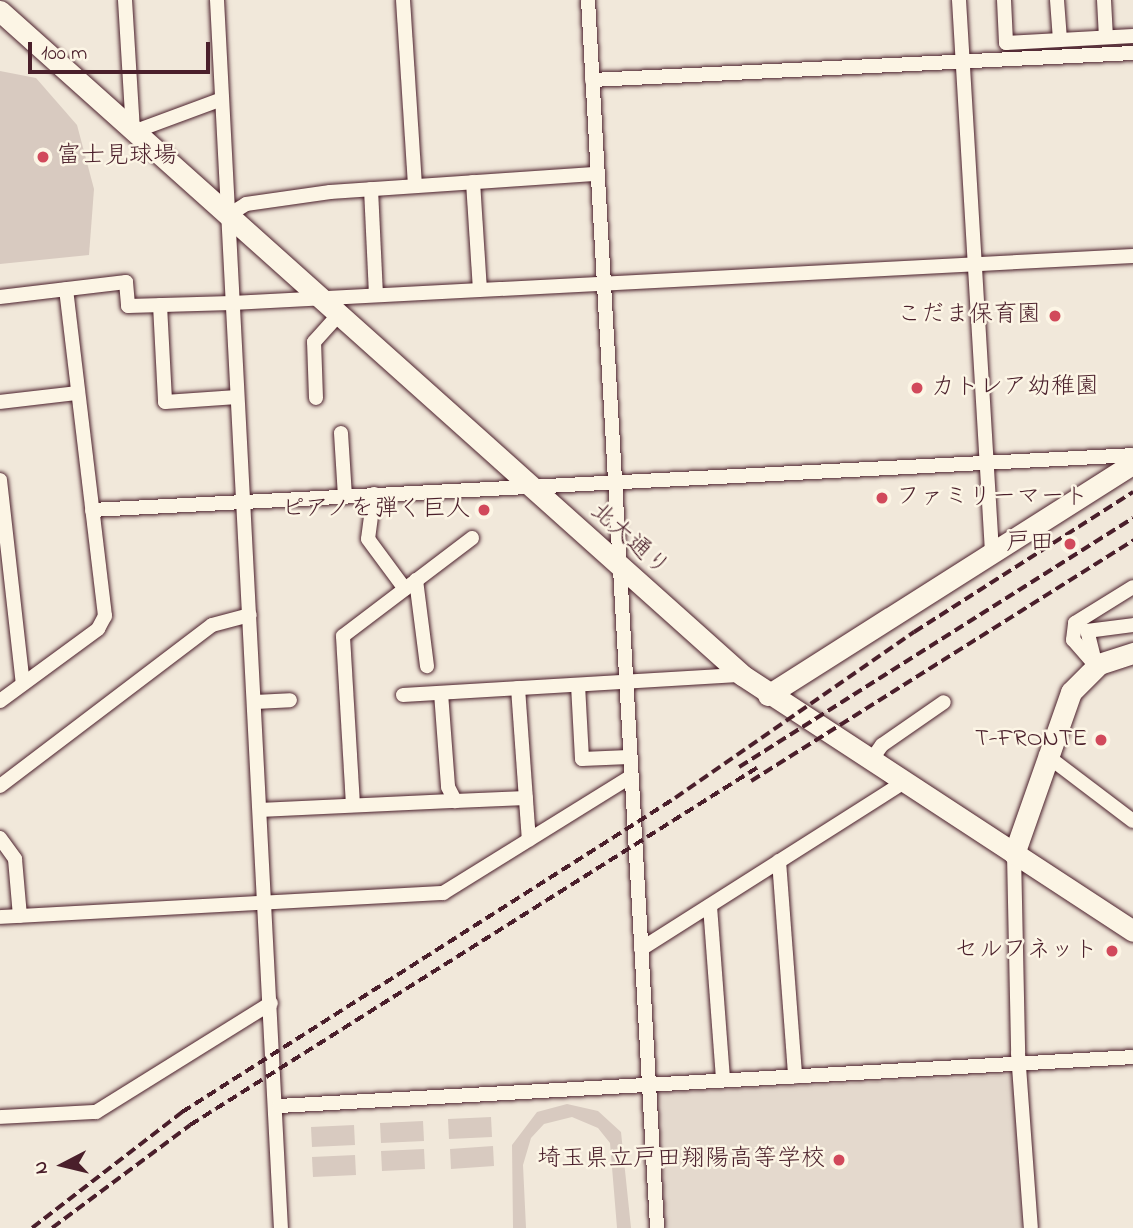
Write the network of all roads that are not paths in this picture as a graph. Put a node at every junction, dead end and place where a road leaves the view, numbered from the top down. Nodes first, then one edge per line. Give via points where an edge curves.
1 (125, 0) edge
2 (217, 0) edge
3 (403, 0) edge
4 (588, 0) edge
5 (959, 0) edge
6 (1003, 0) edge
7 (1057, 0) edge
8 (1104, 0) edge
9 (0, 11) edge
10 (1133, 36) edge
11 (1106, 37) junction
12 (1060, 40) junction
13 (1133, 53) edge
14 (963, 61) junction
15 (592, 80) junction
16 (222, 99) junction
17 (133, 132) junction
18 (597, 174) junction
19 (473, 182) junction
20 (415, 186) junction
21 (370, 189) junction
22 (228, 216) junction
23 (1133, 256) edge
24 (976, 263) junction
25 (604, 283) junction
26 (66, 289) junction
27 (480, 289) junction
28 (376, 294) junction
29 (0, 297) edge
30 (317, 297) junction
31 (232, 303) junction
32 (160, 305) junction
33 (338, 316) junction
34 (77, 393) junction
35 (237, 397) junction
36 (316, 397) dead end
37 (0, 402) edge
38 (341, 433) dead end
39 (1133, 455) edge
40 (986, 461) junction
41 (1133, 463) edge
42 (0, 480) edge
43 (615, 481) junction
44 (528, 486) junction
45 (374, 494) junction
46 (345, 496) junction
47 (244, 502) junction
48 (92, 510) junction
49 (472, 538) dead end
50 (4, 547) edge
51 (992, 553) junction
52 (619, 568) junction
53 (410, 584) junction
54 (1133, 587) edge
55 (250, 615) junction
56 (1133, 625) edge
57 (1133, 653) edge
58 (427, 666) dead end
59 (1096, 666) junction
60 (742, 675) junction
61 (625, 682) junction
62 (23, 684) junction
63 (578, 685) junction
64 (518, 688) junction
65 (441, 692) junction
66 (403, 695) dead end
67 (768, 695) junction
68 (290, 700) dead end
69 (0, 701) edge
70 (254, 702) junction
71 (944, 702) dead end
72 (1046, 755) junction
73 (629, 757) junction
74 (870, 762) junction
75 (630, 777) junction
76 (903, 783) junction
77 (0, 786) edge
78 (526, 798) junction
79 (455, 801) junction
80 (353, 805) junction
81 (261, 810) junction
82 (1133, 821) edge
83 (0, 838) edge
84 (529, 840) junction
85 (1014, 854) junction
86 (779, 861) junction
87 (266, 903) junction
88 (710, 906) junction
89 (20, 916) junction
90 (0, 917) edge
91 (1133, 931) edge
92 (642, 949) junction
93 (271, 1003) junction
94 (1133, 1057) edge
95 (1022, 1063) junction
96 (795, 1076) junction
97 (723, 1080) junction
98 (648, 1084) junction
99 (279, 1106) junction
100 (0, 1117) edge
101 (281, 1228) edge
102 (657, 1228) edge
103 (1031, 1228) edge

1 - 17 street
2 - 16 street
3 - 20 street
4 - 15 street
5 - 14 street
6 - 12 street via 1006,43
7 - 12 street
8 - 11 street
9 - 17 street, 北大通り
10 - 11 street
11 - 12 street
13 - 14 street
14 - 15 street
14 - 24 street
15 - 18 street
16 - 17 street
16 - 22 street
17 - 22 street, 北大通り
18 - 19 street
18 - 25 street
19 - 20 street
19 - 27 street
20 - 21 street
21 - 22 street via 246,204
21 - 28 street
22 - 30 street, 北大通り
22 - 31 street
23 - 24 street
24 - 25 street
24 - 40 street
25 - 27 street
25 - 43 street
26 - 29 street
26 - 32 street via 126,282 128,306
26 - 34 street
27 - 28 street
28 - 30 street
30 - 31 street
30 - 33 street, 北大通り
31 - 32 street
31 - 35 street
32 - 35 street via 165,402
33 - 36 street via 314,342
33 - 44 street, 北大通り
34 - 37 street
34 - 48 street
35 - 47 street
38 - 46 street
39 - 40 street
40 - 43 street
40 - 51 street
41 - 51 street
42 - 50 street
43 - 44 street
43 - 52 street
44 - 45 street
44 - 52 street, 北大通り
45 - 46 street
45 - 53 street via 368,539
46 - 47 street
47 - 48 street
47 - 55 street
48 - 62 street via 104,616 98,629
49 - 53 street
50 - 62 street
51 - 67 street
52 - 60 street, 北大通り
52 - 61 street
53 - 58 street
53 - 80 street via 343,636
54 - 59 street via 1075,622 1073,640
55 - 70 street
55 - 77 street via 212,625
56 - 59 street via 1088,629
57 - 59 street
59 - 72 street via 1070,692
60 - 61 street
60 - 67 street, 北大通り
61 - 63 street
61 - 73 street
62 - 69 street
63 - 64 street
63 - 73 street via 582,759
64 - 65 street
64 - 78 street
65 - 66 street
65 - 79 street via 448,787
67 - 74 street, 北大通り
68 - 70 street
70 - 81 street
71 - 74 street via 882,745
72 - 82 street
72 - 85 street
73 - 75 street
74 - 76 street, 北大通り
75 - 84 street
75 - 92 street
76 - 85 street, 北大通り
76 - 86 street
78 - 79 street
78 - 84 street
79 - 80 street
80 - 81 street
81 - 87 street
83 - 89 street via 15,859
84 - 87 street via 443,893
85 - 91 street, 北大通り
85 - 95 street
86 - 88 street
86 - 96 street
87 - 89 street
87 - 93 street
88 - 92 street
88 - 97 street
89 - 90 street
92 - 98 street
93 - 99 street
93 - 100 street via 96,1112
94 - 95 street
95 - 96 street
95 - 103 street
96 - 97 street
97 - 98 street
98 - 99 street
98 - 102 street
99 - 101 street

